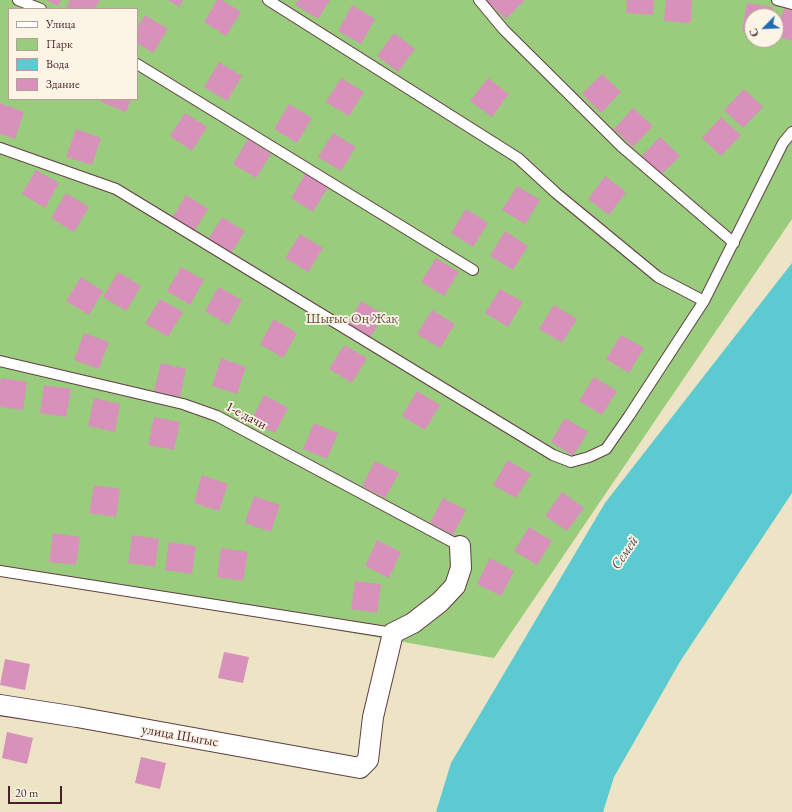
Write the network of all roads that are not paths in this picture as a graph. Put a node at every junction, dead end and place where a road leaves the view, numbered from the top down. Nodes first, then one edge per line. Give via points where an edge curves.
1 (18, 0) edge
2 (268, 0) edge
3 (479, 0) edge
4 (776, 0) edge
5 (792, 4) edge
6 (38, 8) edge
7 (138, 65) edge
8 (792, 132) edge
9 (0, 148) edge
10 (734, 243) junction
11 (473, 270) dead end
12 (704, 301) junction
13 (0, 362) edge
14 (460, 546) joint
15 (0, 571) edge
16 (393, 633) junction
17 (0, 704) edge

1 - 6 lane
2 - 12 lane via 518,158 556,193 658,276
3 - 10 lane via 504,30 622,146
4 - 5 lane
7 - 11 lane
8 - 10 lane via 783,143
9 - 12 lane via 116,188 553,455 571,462 606,450
10 - 12 lane
13 - 14 lane, 1-е дачи via 183,404 217,416
14 - 16 street via 461,568 455,586 424,615
15 - 16 lane
16 - 17 street, улица Шыгыс via 373,717 368,760 360,768

